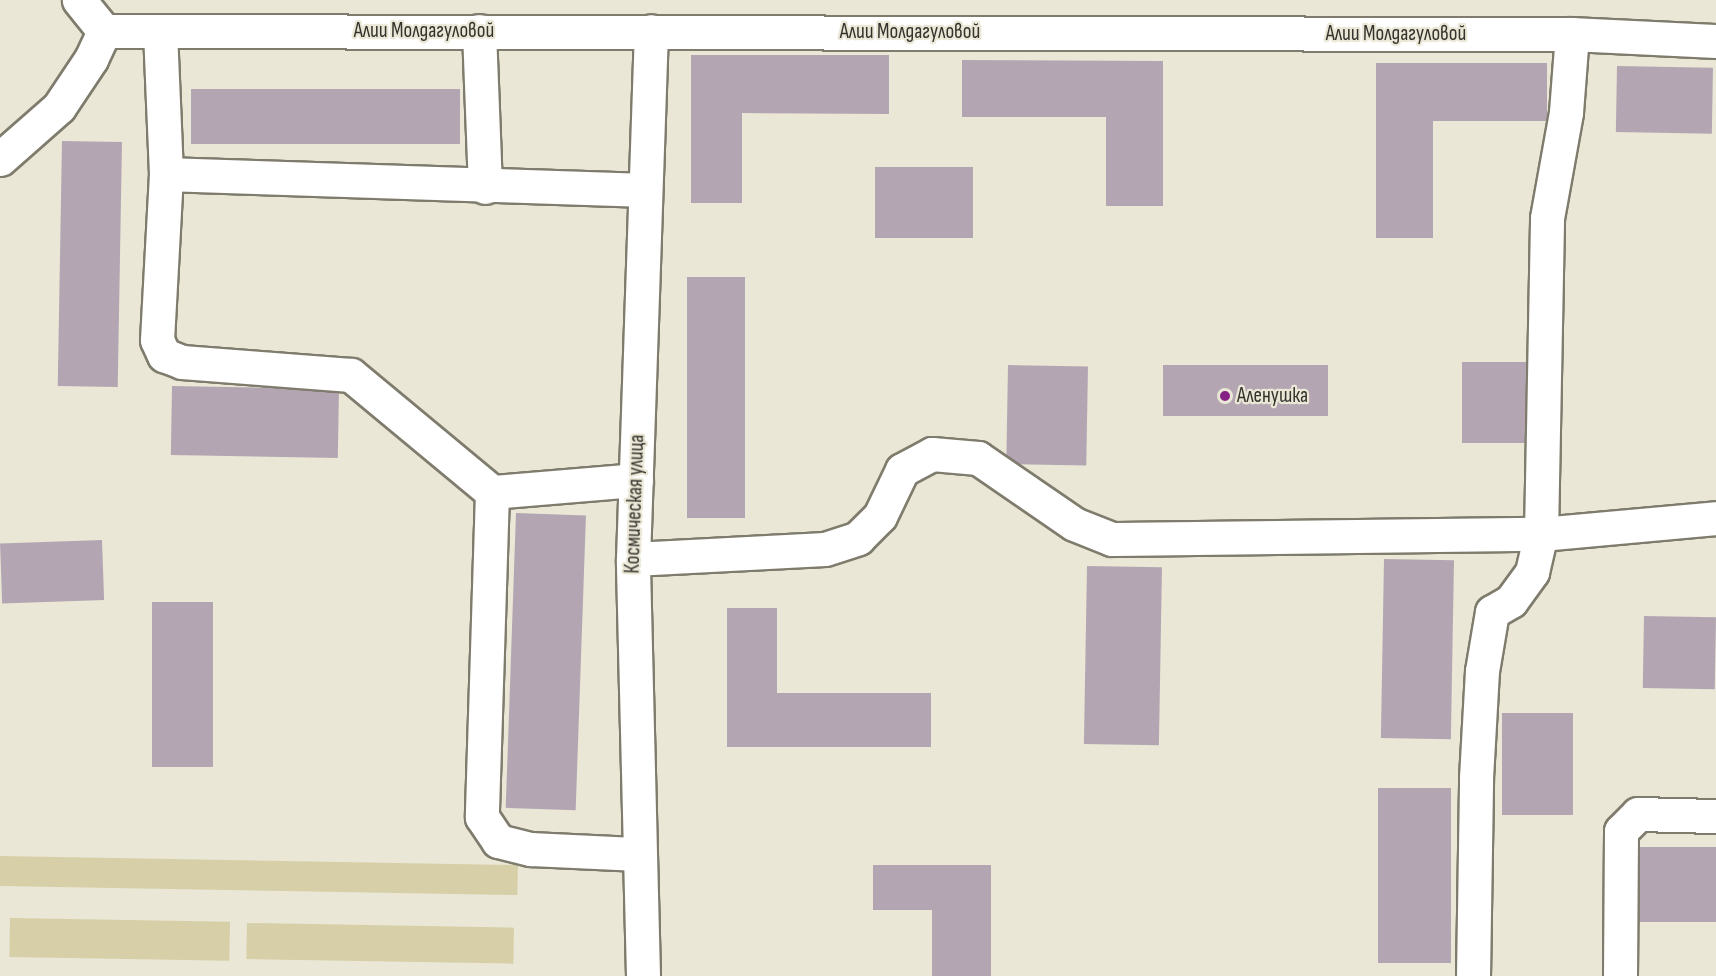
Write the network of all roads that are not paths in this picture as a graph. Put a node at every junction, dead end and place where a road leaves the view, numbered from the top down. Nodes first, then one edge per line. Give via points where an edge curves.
1 (79, 0) edge
2 (104, 31) junction
3 (160, 31) junction
4 (479, 31) junction
5 (651, 31) junction
6 (1572, 34) junction
7 (1716, 41) edge
8 (0, 159) edge
9 (166, 174) junction
10 (485, 187) junction
11 (645, 190) junction
12 (636, 480) junction
13 (492, 492) junction
14 (1716, 518) edge
15 (1541, 534) junction
16 (633, 559) junction
17 (1716, 816) edge
18 (639, 854) junction
19 (643, 976) edge
20 (1473, 976) edge
21 (1620, 976) edge

1 - 2 street
2 - 3 street, Алии Молдагуловой
2 - 8 street via 77,86
3 - 4 street, Алии Молдагуловой
3 - 9 street
4 - 5 street, Алии Молдагуловой
4 - 10 street
5 - 6 street, Алии Молдагуловой
5 - 11 street, Космическая улица
6 - 7 street, Алии Молдагуловой
6 - 15 street via 1566,112 1547,218
9 - 10 street
9 - 13 street via 157,340 164,355 182,362 351,375
10 - 11 street
11 - 12 street, Космическая улица
12 - 13 street
12 - 16 street, Космическая улица
13 - 18 street via 482,817 498,841 531,849
14 - 15 street
15 - 16 street via 1112,539 1074,524 978,458 932,454 902,470 880,516 858,538 825,549
15 - 20 street via 1532,572 1511,601 1492,612 1487,632 1476,778
16 - 18 street, Космическая улица
17 - 21 street via 1638,814 1621,831
18 - 19 street, Космическая улица

